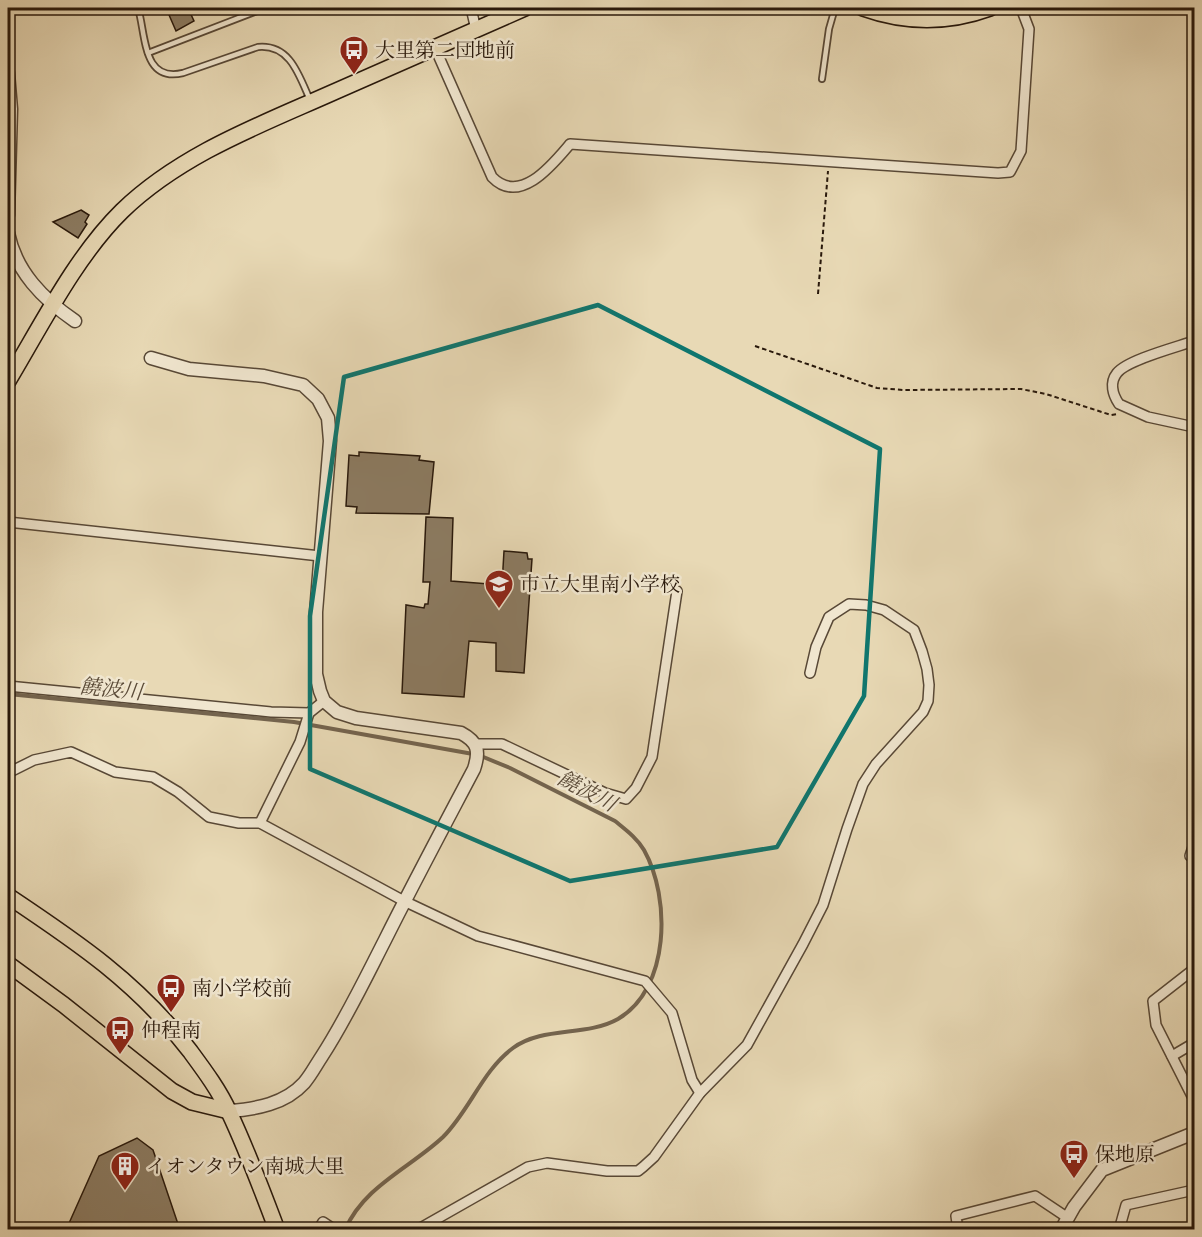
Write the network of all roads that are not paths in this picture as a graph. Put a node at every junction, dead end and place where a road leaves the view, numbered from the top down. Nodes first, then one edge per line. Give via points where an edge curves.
1 (138, 8) edge
2 (265, 8) edge
3 (471, 8) edge
4 (525, 8) edge
5 (835, 8) edge
6 (863, 8) edge
7 (990, 8) edge
8 (1021, 8) edge
9 (899, 12) edge
10 (476, 30) junction
11 (435, 48) junction
12 (148, 53) junction
13 (8, 73) edge
14 (822, 79) dead end
15 (311, 103) junction
16 (8, 215) edge
17 (8, 233) edge
18 (53, 306) junction
19 (75, 321) dead end
20 (1194, 341) edge
21 (151, 358) dead end
22 (8, 381) edge
23 (1194, 427) edge
24 (8, 522) edge
25 (320, 556) junction
26 (677, 591) dead end
27 (810, 673) dead end
28 (8, 686) edge
29 (324, 701) junction
30 (307, 717) junction
31 (476, 744) junction
32 (8, 773) edge
33 (260, 823) junction
34 (1194, 843) edge
35 (1194, 857) edge
36 (8, 896) edge
37 (404, 901) junction
38 (8, 964) edge
39 (1194, 969) edge
40 (1194, 1043) edge
41 (1172, 1056) junction
42 (700, 1093) junction
43 (1194, 1100) edge
44 (229, 1110) junction
45 (1194, 1133) edge
46 (1194, 1190) edge
47 (1068, 1218) junction
48 (278, 1230) edge
49 (318, 1230) edge
50 (335, 1230) edge
51 (417, 1230) edge
52 (958, 1230) edge
53 (1061, 1230) edge
54 (1119, 1230) edge

1 - 12 lane
2 - 12 lane
3 - 10 street
4 - 10 main road
5 - 14 lane
6 - 9 main road
7 - 9 main road via 927,20
8 - 11 street via 1029,29 1021,151 1010,172 998,173 570,144 548,171 510,187 492,177
10 - 11 main road
11 - 15 main road
12 - 15 lane via 157,69 173,75 258,47 276,48 291,59
13 - 16 street
15 - 18 main road via 216,146 165,175 107,227
17 - 18 street via 20,265
18 - 19 street
18 - 22 main road
20 - 23 street via 1125,366 1113,381 1119,404 1148,417
21 - 25 street via 189,369 264,376 303,386 318,399 328,418 330,441
24 - 25 street
25 - 29 street via 316,674
26 - 31 street via 652,757 627,799 605,793 502,744
27 - 42 street via 816,647 830,617 849,604 866,605 884,610 914,630 927,669 928,701 863,784 823,905 747,1045
28 - 30 street
29 - 30 street
29 - 31 street via 337,712 356,718 461,733
30 - 33 street via 300,742
31 - 37 street via 478,758 474,769
32 - 33 street via 34,760 71,752 115,772 153,777 209,817
33 - 37 street
34 - 35 street via 1190,856
36 - 44 main road via 86,948 129,983 172,1026 207,1072
37 - 42 street via 478,936 645,981 672,1013 692,1080
37 - 44 street via 358,994 304,1083 272,1103
38 - 44 main road via 172,1091 192,1102
39 - 41 street via 1154,1001 1156,1025
40 - 41 street
41 - 43 street
42 - 51 street via 654,1157 638,1171 608,1172 537,1164
44 - 48 main road
45 - 47 street via 1102,1170
46 - 54 street via 1126,1205
47 - 52 street via 1035,1196 956,1216
47 - 53 street
49 - 50 street via 323,1222

